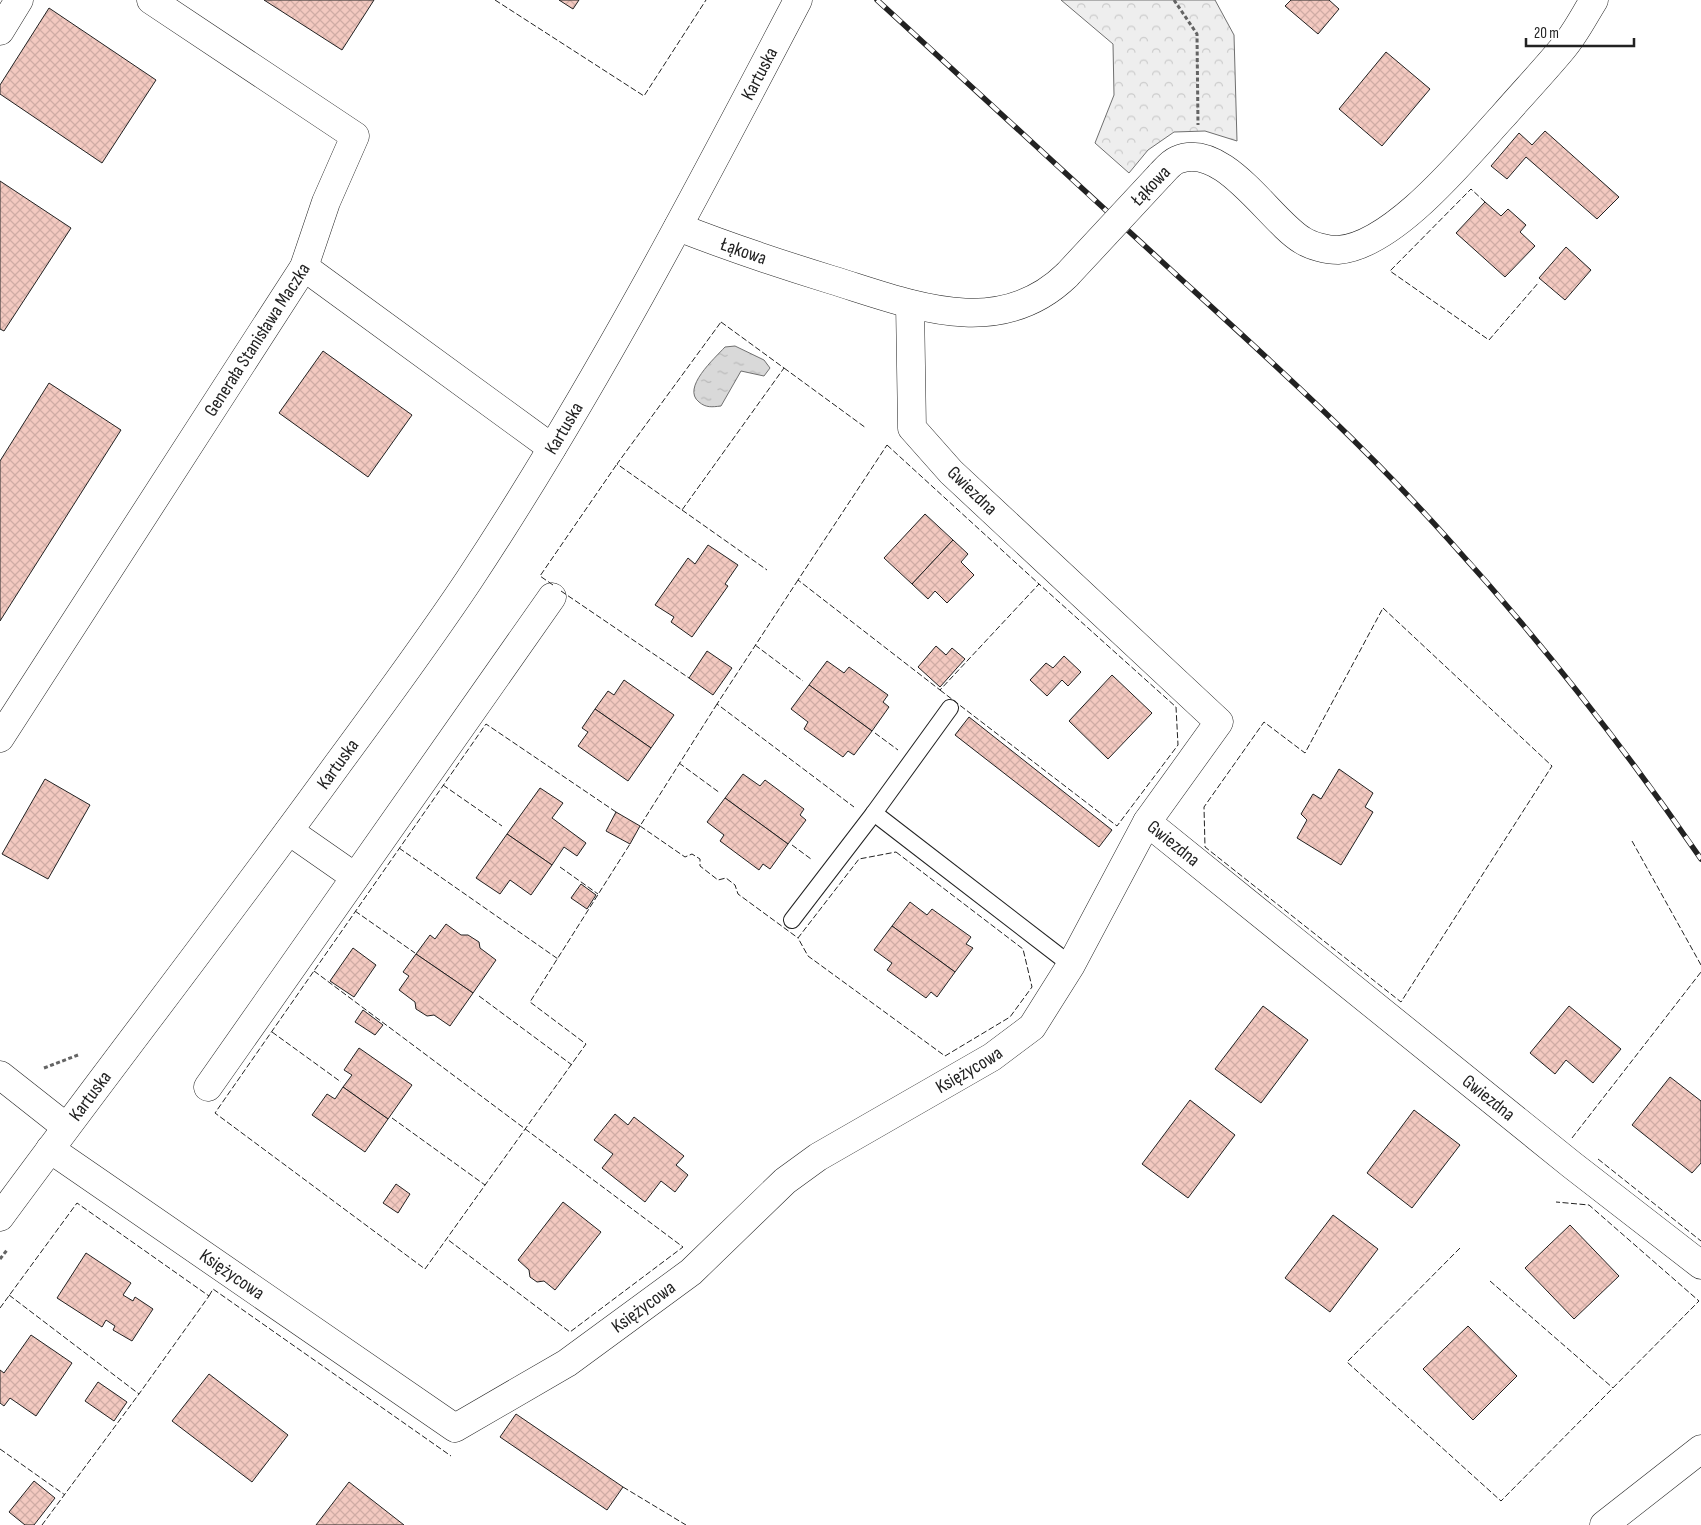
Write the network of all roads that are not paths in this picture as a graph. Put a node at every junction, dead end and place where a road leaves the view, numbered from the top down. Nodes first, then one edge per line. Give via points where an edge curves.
1 (19, 0) edge
2 (151, 0) edge
3 (798, 0) edge
4 (1594, 0) edge
5 (0, 30) edge
6 (678, 227) junction
7 (304, 267) junction
8 (910, 304) junction
9 (552, 448) junction
10 (552, 597) dead end
11 (950, 708) dead end
12 (0, 738) edge
13 (874, 813) junction
14 (1147, 822) junction
15 (289, 832) junction
16 (355, 877) junction
17 (792, 920) dead end
18 (1071, 965) junction
19 (9, 1082) edge
20 (208, 1088) dead end
21 (66, 1127) junction
22 (50, 1149) junction
23 (0, 1217) edge
24 (1701, 1266) edge
25 (1701, 1449) edge
26 (1619, 1521) edge

1 - 5 street
2 - 7 street, Generała Stanisława Maczka via 355,136 326,202
3 - 6 street, Kartuska
4 - 8 street, Łąkowa, bridge via 1564,47 1459,164 1399,222 1358,245 1338,250 1302,240 1230,172 1214,162 1185,158 1176,160 1160,175 1067,275 1028,303 996,310 962,312
6 - 8 street, Łąkowa via 776,263
6 - 9 street, Kartuska
7 - 9 street
7 - 12 street, Generała Stanisława Maczka
8 - 14 street, Gwiezdna via 912,428 951,472 1219,722
9 - 15 street, Kartuska via 468,581
10 - 16 street
11 - 13 lane
13 - 17 lane
13 - 18 lane
14 - 18 street, Księżycowa
14 - 24 street, Gwiezdna
15 - 16 street
15 - 21 street, Kartuska
16 - 20 street
18 - 22 street, Księżycowa via 1032,1027 992,1057 818,1157 785,1181 691,1272 566,1363 455,1428
19 - 21 street
21 - 22 street, Kartuska
22 - 23 street, Kartuska
25 - 26 street

